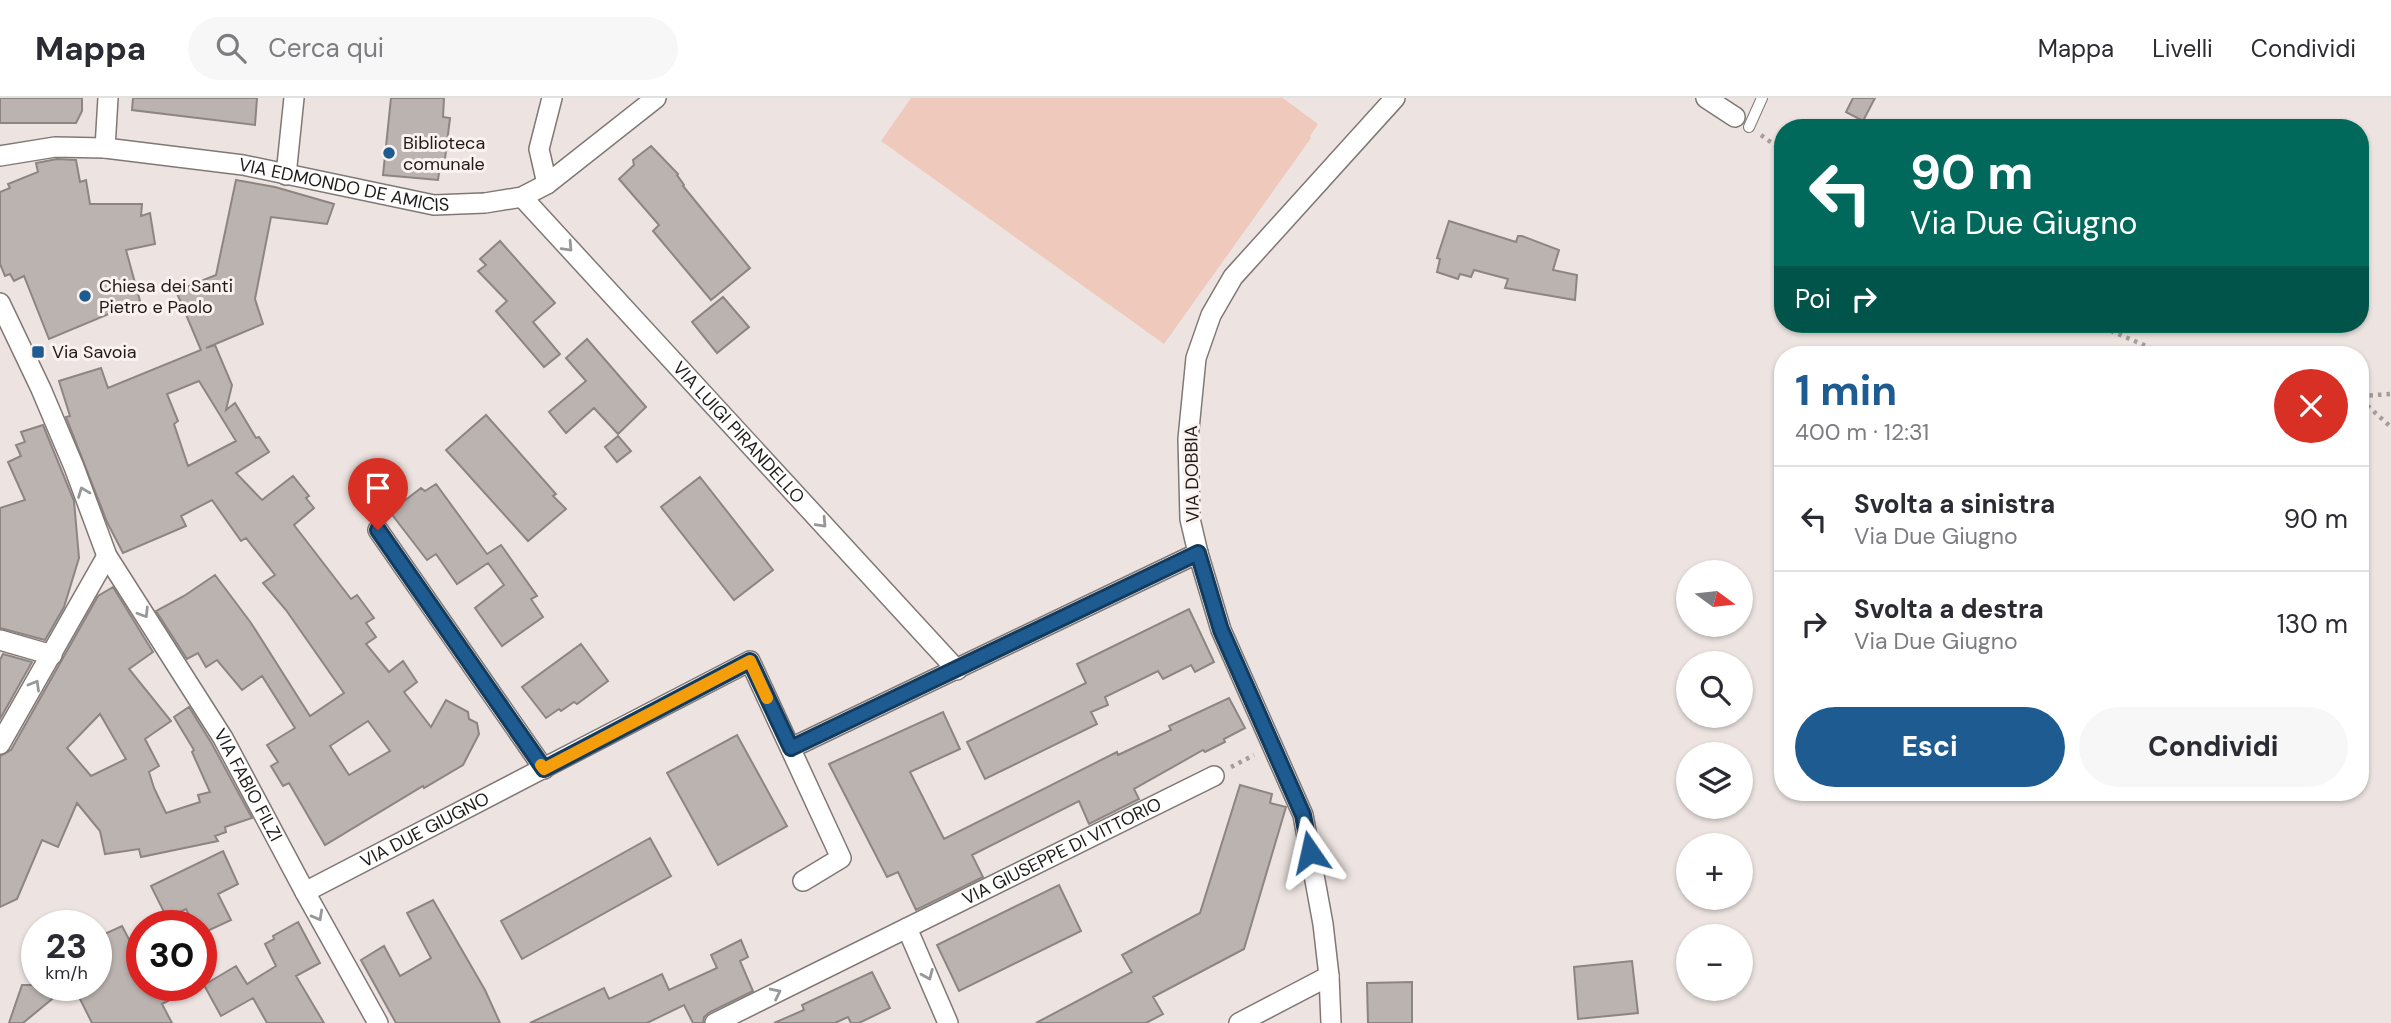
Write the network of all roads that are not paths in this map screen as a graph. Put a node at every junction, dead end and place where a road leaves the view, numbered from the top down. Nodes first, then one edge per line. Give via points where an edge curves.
1 (108, 98) edge
2 (294, 98) edge
3 (552, 98) edge
4 (656, 98) edge
5 (1395, 98) edge
6 (1706, 98) edge
7 (1762, 98) edge
8 (1742, 122) joint
9 (105, 148) junction
10 (0, 156) edge
11 (286, 175) junction
12 (547, 184) junction
13 (522, 197) junction
14 (0, 303) edge
15 (378, 530) dead end
16 (1198, 553) junction
17 (107, 555) junction
18 (0, 640) edge
19 (52, 655) junction
20 (957, 670) junction
21 (0, 744) edge
22 (791, 748) junction
23 (544, 769) junction
24 (1214, 776) road end
25 (803, 881) dead end
26 (305, 892) junction
27 (907, 928) junction
28 (1329, 975) junction
29 (378, 1023) edge
30 (715, 1023) edge
31 (948, 1023) edge
32 (1239, 1023) edge
33 (1331, 1023) edge

1 - 9 street
2 - 11 street
3 - 12 street via 539,149
4 - 12 street, VIA EDMONDO DE AMICIS
5 - 16 street, VIA DOBBIA via 1233,277 1211,316 1196,358 1188,439 1190,519
6 - 8 street
7 - 8 lane
9 - 10 street, VIA EDMONDO DE AMICIS via 55,147
9 - 11 street, VIA EDMONDO DE AMICIS via 243,165
11 - 13 street, VIA EDMONDO DE AMICIS via 434,205
12 - 13 street, VIA EDMONDO DE AMICIS
13 -> 20 street, VIA LUIGI PIRANDELLO
17 -> 14 street via 41,389
15 - 23 street
16 - 20 street
16 - 28 street, VIA DOBBIA via 1221,630 1303,815
17 - 19 street
17 -> 26 street, VIA FABIO FILZI via 223,738
18 - 19 street
21 -> 19 street
20 - 22 street
22 - 23 street, VIA DUE GIUGNO via 750,661
22 - 25 street, VIA DUE GIUGNO via 841,858
23 - 26 street, VIA DUE GIUGNO
24 - 27 street, VIA GIUSEPPE DI VITTORIO
26 -> 29 street, VIA FABIO FILZI
30 -> 27 street, VIA GIUSEPPE DI VITTORIO
27 -> 31 street
28 - 32 street
28 - 33 street, VIA DOBBIA

